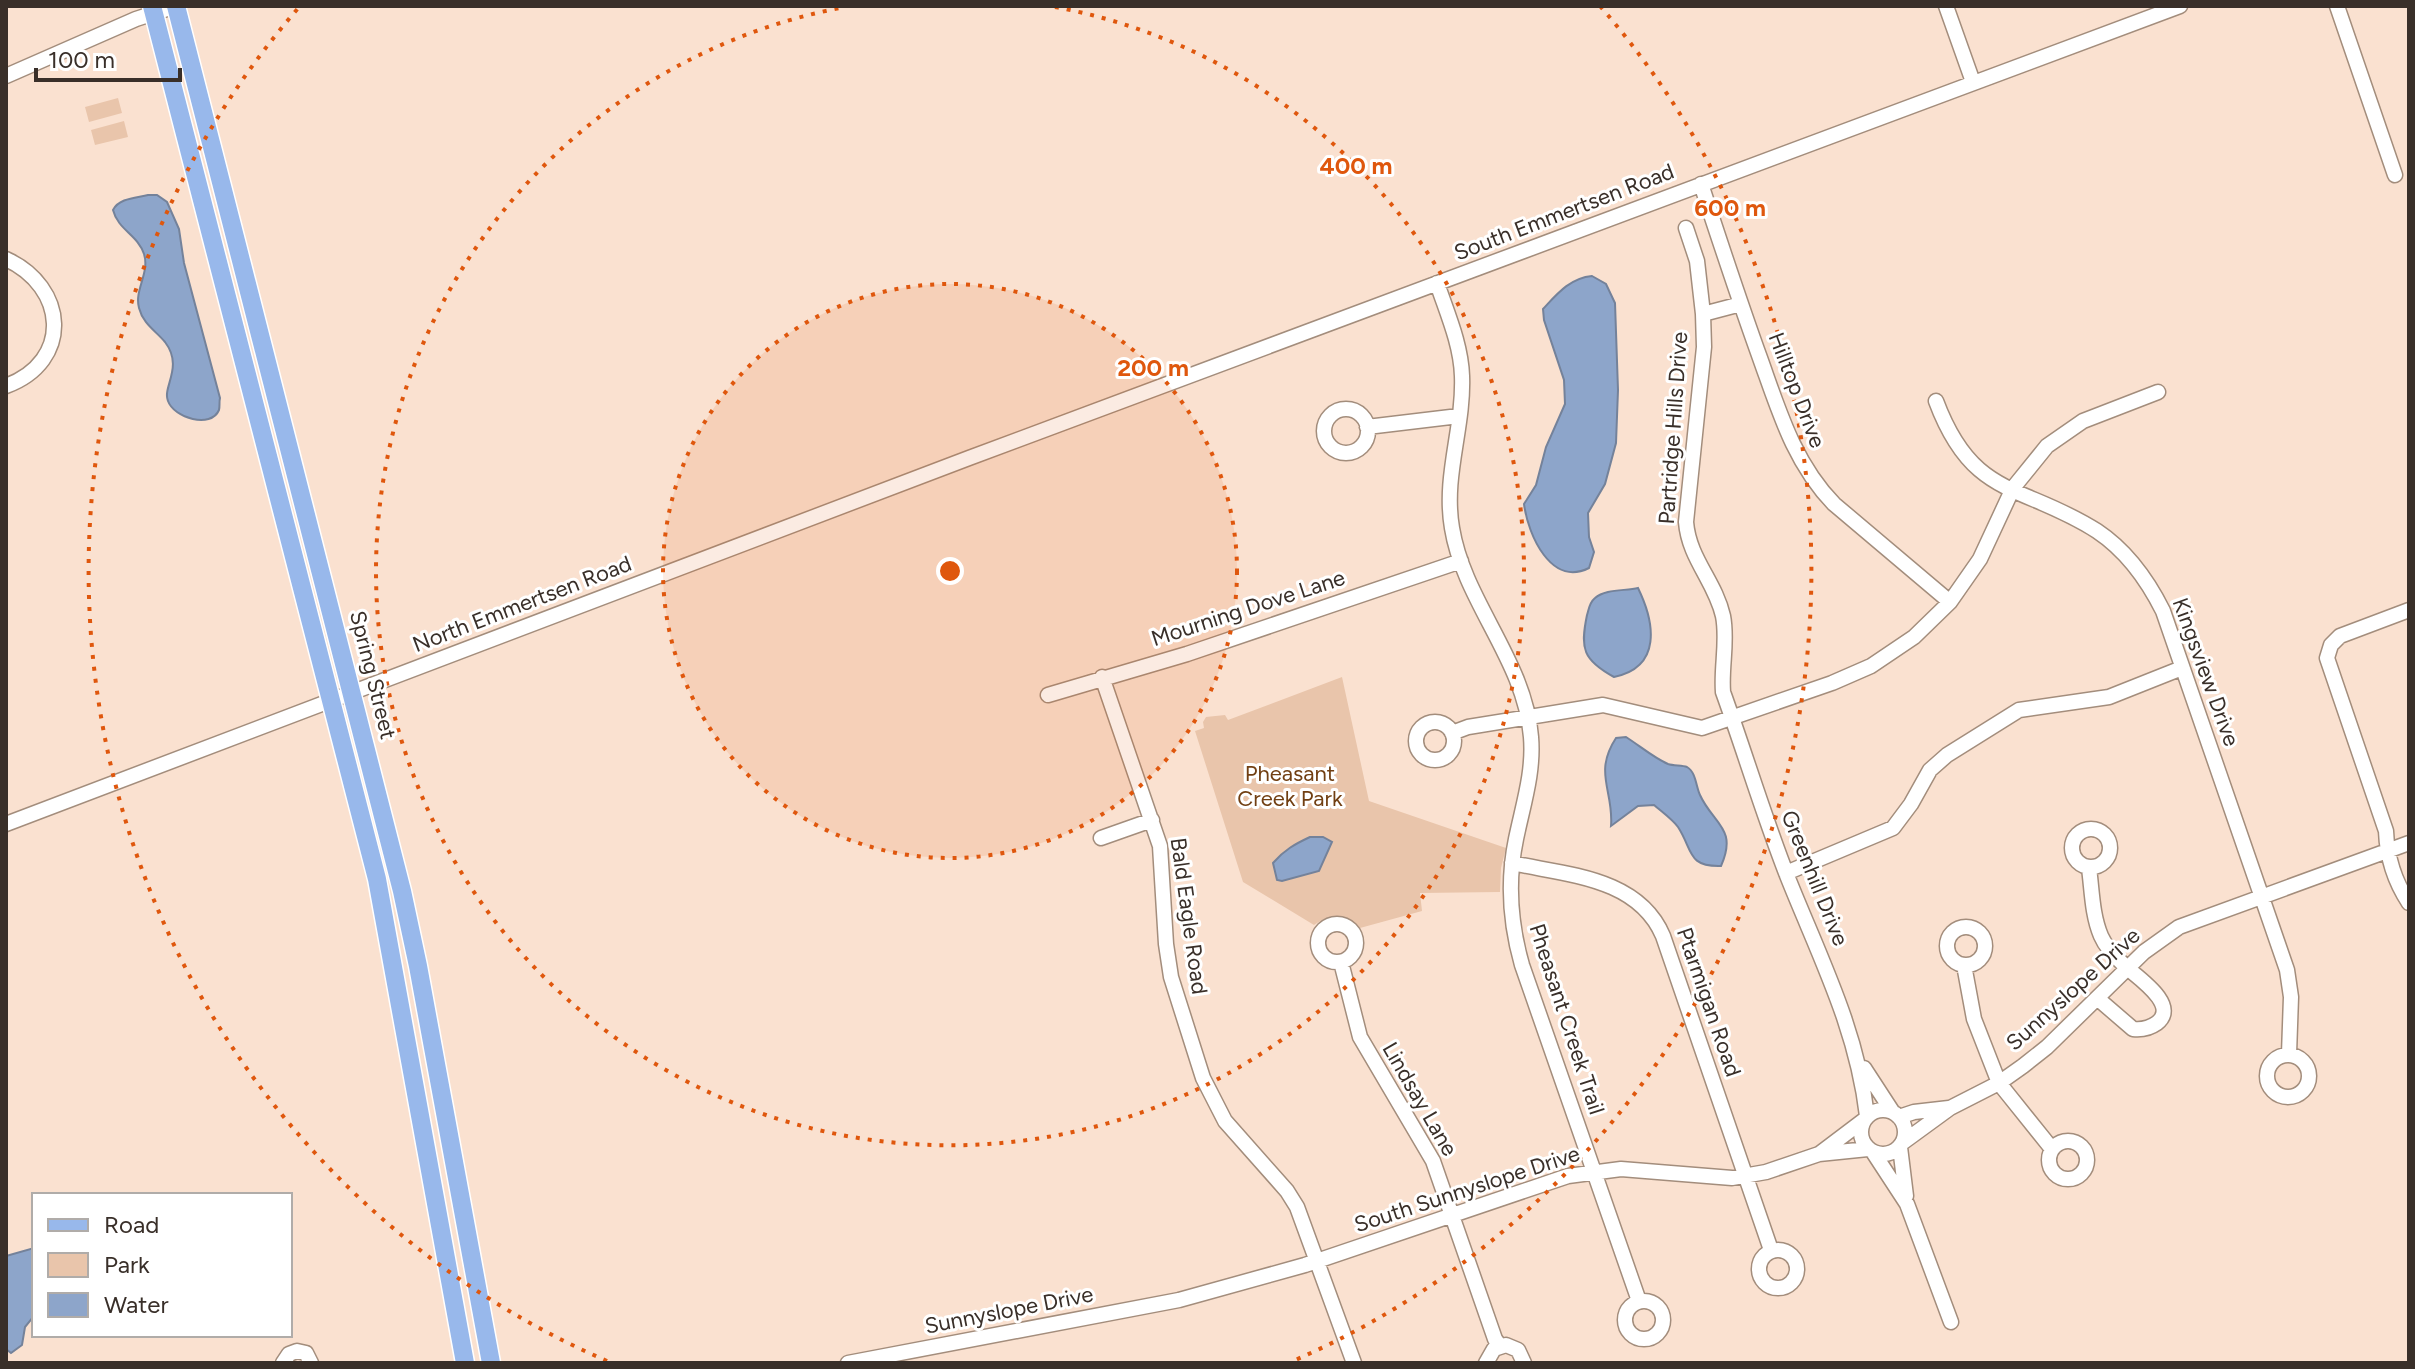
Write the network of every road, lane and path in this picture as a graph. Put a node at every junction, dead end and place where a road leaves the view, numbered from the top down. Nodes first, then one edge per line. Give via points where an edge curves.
1 (176, 6) edge
2 (1946, 6) edge
3 (2180, 6) edge
4 (2337, 6) edge
5 (153, 10) edge
6 (6, 76) edge
7 (1973, 82) junction
8 (2395, 175) dead end
9 (1701, 184) junction
10 (1686, 228) dead end
11 (6, 259) edge
12 (1437, 283) junction
13 (1741, 304) junction
14 (1703, 314) junction
15 (262, 336) junction
16 (239, 342) junction
17 (6, 386) edge
18 (2158, 392) dead end
19 (1936, 401) dead end
20 (1459, 416) junction
21 (1367, 427) dead end
22 (963, 460) joint
23 (2012, 491) junction
24 (1461, 561) junction
25 (322, 570) junction
26 (299, 577) junction
27 (1950, 602) junction
28 (2409, 610) edge
29 (2182, 668) junction
30 (1102, 677) junction
31 (353, 692) junction
32 (1048, 695) dead end
33 (331, 700) junction
34 (1529, 716) junction
35 (1732, 718) junction
36 (1452, 733) dead end
37 (381, 809) junction
38 (361, 815) junction
39 (1152, 820) junction
40 (6, 824) edge
41 (1101, 838) dead end
42 (2409, 843) edge
43 (2386, 851) junction
44 (1512, 863) junction
45 (2089, 868) dead end
46 (1786, 873) junction
47 (2262, 896) junction
48 (2409, 903) edge
49 (1341, 962) dead end
50 (1964, 965) dead end
51 (2127, 968) junction
52 (2097, 998) junction
53 (1856, 1054) junction
54 (2289, 1054) dead end
55 (438, 1077) junction
56 (415, 1080) junction
57 (1999, 1083) junction
58 (1950, 1108) junction
59 (1896, 1114) junction
60 (1865, 1118) junction
61 (1901, 1145) junction
62 (2052, 1149) dead end
63 (1871, 1150) junction
64 (1819, 1154) junction
65 (1594, 1171) junction
66 (1747, 1176) junction
67 (1907, 1204) junction
68 (1453, 1214) junction
69 (1771, 1250) dead end
70 (1318, 1260) junction
71 (475, 1278) junction
72 (451, 1281) junction
73 (1179, 1300) joint
74 (1639, 1301) dead end
75 (1951, 1322) dead end
76 (1500, 1346) junction
77 (283, 1363) edge
78 (311, 1363) edge
79 (465, 1363) edge
80 (491, 1363) edge
81 (848, 1363) edge
82 (1354, 1363) edge
83 (1486, 1363) edge
84 (1524, 1363) edge

1 - 5 street
1 - 15 main road, Spring Street
2 - 7 street
3 - 7 street, South Emmertsen Road
4 - 8 street
5 - 6 street
5 - 16 main road, Spring Street
7 - 9 street, South Emmertsen Road
9 - 12 street, South Emmertsen Road
9 - 13 street, Hilltop Drive
10 - 14 street via 1697,261
11 - 17 street via 37,280 49,297 54,320 42,361
12 - 20 street, Pheasant Creek Trail via 1461,359
12 - 22 street, South Emmertsen Road
13 - 14 street, Partridge Hills Drive
13 - 27 street, Hilltop Drive via 1789,439 1808,474 1834,504
14 - 35 street, Partridge Hills Drive via 1686,522 1688,542 1722,614 1723,692
15 - 16 main road
15 - 25 main road, Spring Street
16 - 26 main road, Spring Street
18 - 23 street via 2064,432 2033,461
19 - 23 street, Kingsview Drive via 1963,454
20 - 21 street
20 - 24 street, Pheasant Creek Trail via 1449,502
22 - 31 street, North Emmertsen Road
23 - 27 street via 1980,559
23 - 29 street, Kingsview Drive via 2088,526 2127,556 2163,611
24 - 30 street, Mourning Dove Lane via 1200,650
24 - 34 street, Pheasant Creek Trail
25 - 26 main road
25 - 31 main road, Spring Street
26 - 31 main road via 314,599 336,677
26 - 33 main road, Spring Street
27 - 35 street via 1914,637 1871,666
28 - 43 street via 2340,636 2331,645 2328,664 2386,831
29 - 46 street via 2109,697 2019,710 1930,770 1893,828
29 - 47 street, Kingsview Drive
30 - 32 street, Mourning Dove Lane
30 - 39 street, Bald Eagle Road
31 - 33 street, North Emmertsen Road
31 - 37 main road, Spring Street
33 - 37 main road via 346,712 369,799
33 - 38 main road, Spring Street
33 - 40 street, North Emmertsen Road
34 - 35 street via 1603,705 1702,728
34 - 36 street
34 - 44 street, Pheasant Creek Trail via 1529,780
35 - 46 street, Greenhill Drive
37 - 38 main road
37 - 55 main road, Spring Street
38 - 56 main road, Spring Street
39 - 41 street
39 - 70 street, Bald Eagle Road via 1160,846 1171,977 1203,1078 1225,1121 1289,1193
42 - 43 street, Sunnyslope Drive
43 - 47 street, Sunnyslope Drive
43 - 48 street
44 - 65 street, Pheasant Creek Trail via 1510,899 1517,947
44 - 66 street, Ptarmigan Road via 1617,888 1653,917
45 - 51 street via 2101,936
46 - 53 street, Greenhill Drive
47 - 51 street, Sunnyslope Drive via 2179,927
47 - 54 street, Kingsview Drive via 2287,970
49 - 68 street, Lindsay Lane via 1360,1037 1423,1141
50 - 57 street via 1974,1019
51 - 52 street, Sunnyslope Drive
51 - 52 street via 2161,1002 2161,1020 2133,1029
52 - 57 street, Sunnyslope Drive via 2047,1047
53 - 59 street, Greenhill Drive
53 - 60 street, Greenhill Drive
55 - 56 main road
55 - 71 main road, Spring Street
56 - 72 main road, Spring Street
57 - 58 street, Sunnyslope Drive
57 - 62 street
58 - 59 street, Sunnyslope Drive
58 - 61 street, Sunnyslope Drive
59 - 60 street via 1879,1110
59 - 61 street via 1905,1131
60 - 63 street via 1861,1138
60 - 64 street, South Sunnyslope Drive
61 - 63 street via 1884,1154
61 - 67 street
63 - 64 street, South Sunnyslope Drive
63 - 67 street
64 - 66 street, South Sunnyslope Drive
65 - 66 street, South Sunnyslope Drive
65 - 68 street, South Sunnyslope Drive
65 - 74 street, Pheasant Creek Trail
66 - 69 street, Ptarmigan Road
67 - 75 street
68 - 70 street, South Sunnyslope Drive
68 - 76 street, Lindsay Lane
70 - 73 street, South Sunnyslope Drive
70 - 82 street, Bald Eagle Road
71 - 72 main road
71 - 80 main road, Spring Street
72 - 79 main road, Spring Street
73 - 81 street, Sunnyslope Drive
76 - 83 street via 1489,1353
76 - 84 street via 1518,1350
77 - 78 street via 297,1351 306,1353

